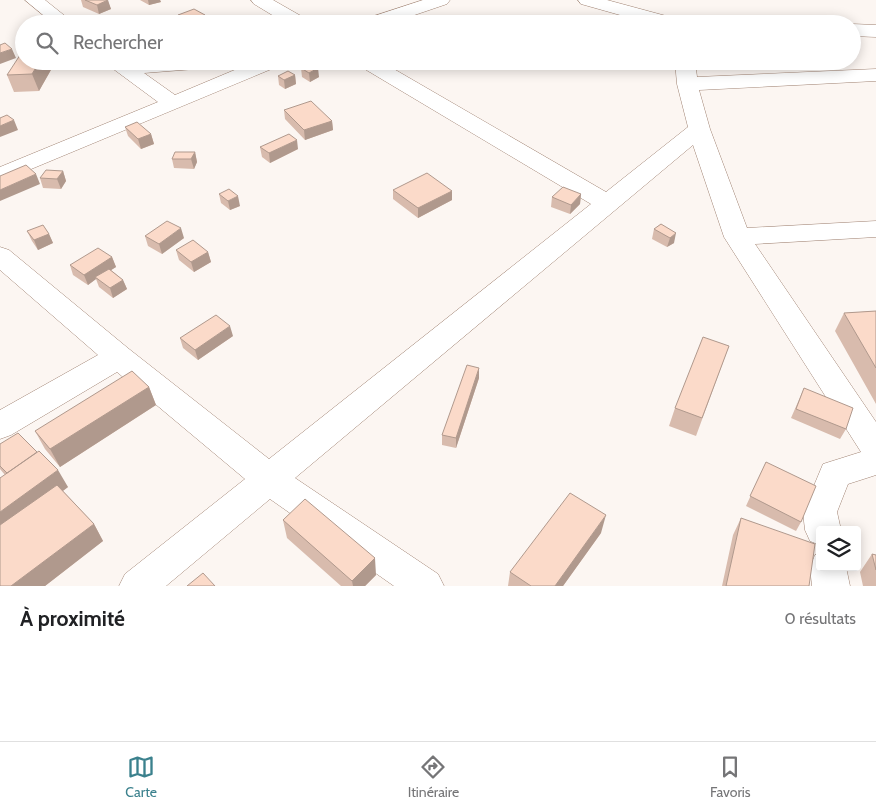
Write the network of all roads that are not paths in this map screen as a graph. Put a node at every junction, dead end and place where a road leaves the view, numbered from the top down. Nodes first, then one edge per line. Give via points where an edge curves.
1 (34, 0) edge
2 (260, 0) edge
3 (440, 0) edge
4 (587, 0) edge
5 (661, 0) edge
6 (54, 15) edge
7 (286, 15) edge
8 (396, 15) edge
9 (641, 15) edge
10 (669, 15) edge
11 (861, 30) edge
12 (876, 31) edge
13 (128, 70) edge
14 (252, 70) edge
15 (380, 70) edge
16 (686, 70) edge
17 (876, 76) edge
18 (687, 84) junction
19 (173, 103) junction
20 (699, 129) junction
21 (0, 175) edge
22 (608, 203) junction
23 (876, 229) edge
24 (737, 237) junction
25 (0, 256) edge
26 (119, 357) junction
27 (0, 426) edge
28 (876, 448) edge
29 (876, 460) edge
30 (269, 479) junction
31 (822, 526) edge
32 (829, 571) edge
33 (138, 586) edge
34 (425, 586) edge
35 (831, 586) edge

1 - 6 street
2 - 7 street
3 - 8 street
4 - 9 street
5 - 10 street via 660,7
11 - 12 street
13 - 19 street
14 - 19 street
15 - 22 street
16 - 18 street
17 - 18 street
18 - 20 street
19 - 21 street
20 - 22 street
20 - 24 street
22 - 30 street
23 - 24 street
24 - 28 street
25 - 26 street
26 - 27 street
26 - 30 street
29 - 31 street via 836,474 820,512
30 - 33 street
30 - 34 street
32 - 35 street

